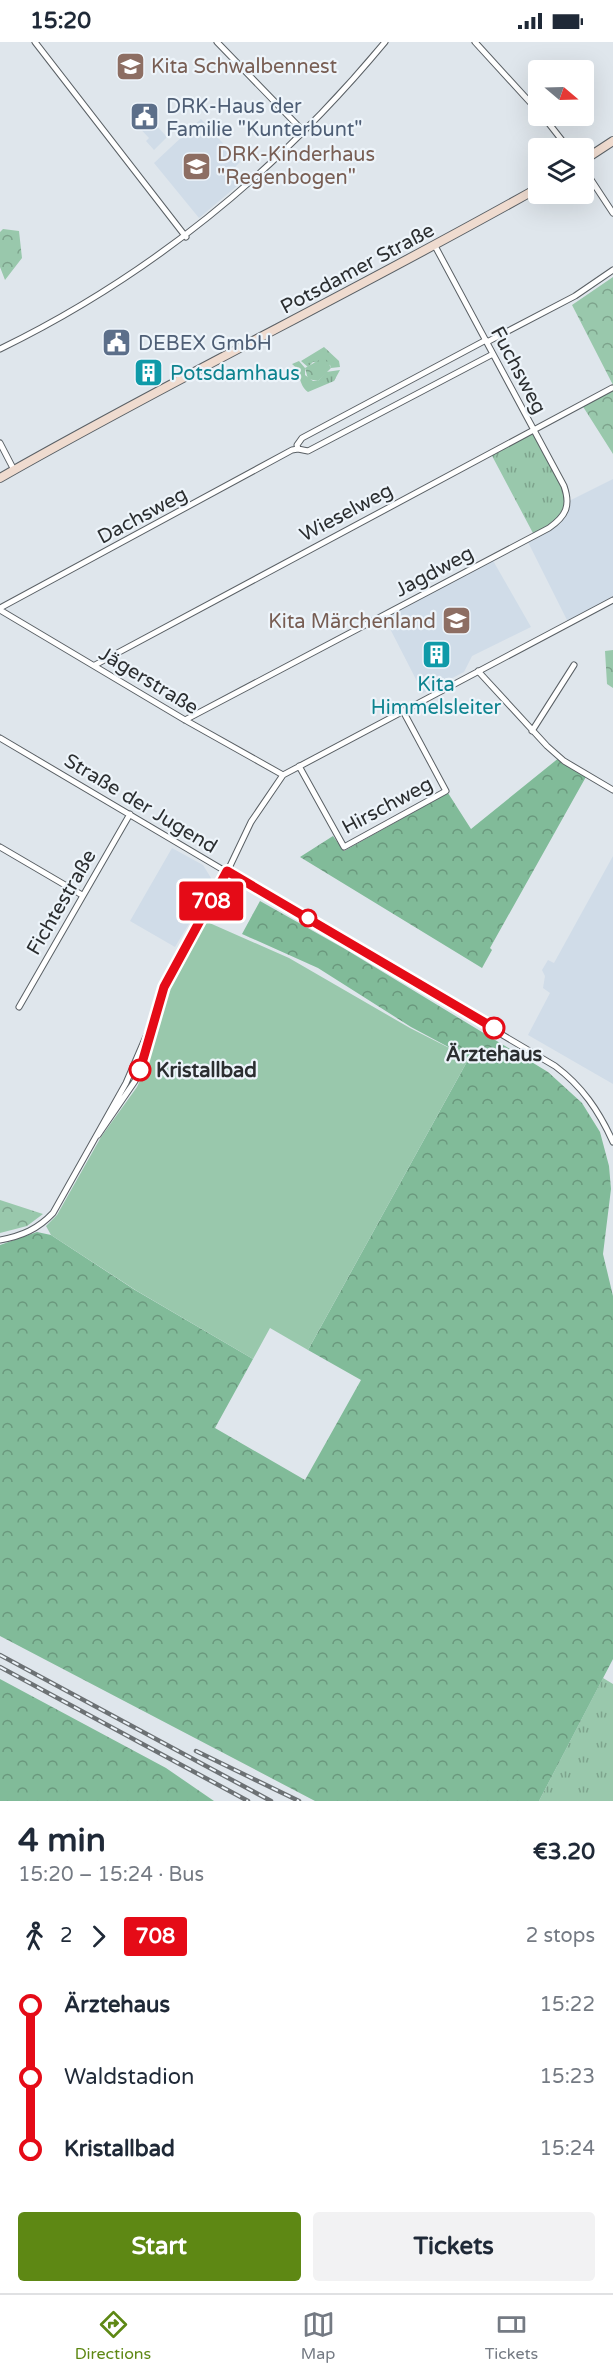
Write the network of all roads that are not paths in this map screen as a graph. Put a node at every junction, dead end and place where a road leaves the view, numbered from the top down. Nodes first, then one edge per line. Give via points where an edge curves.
1 (35, 42) edge
2 (217, 42) edge
3 (385, 42) edge
4 (476, 42) edge
5 (528, 100) edge
6 (551, 126) edge
7 (303, 131) junction
8 (560, 138) edge
9 (613, 141) edge
10 (594, 153) edge
11 (594, 184) edge
12 (528, 194) edge
13 (613, 213) edge
14 (186, 237) junction
15 (435, 246) junction
16 (613, 270) edge
17 (486, 341) junction
18 (0, 349) edge
19 (493, 354) junction
20 (612, 388) edge
21 (534, 429) junction
22 (0, 443) edge
23 (298, 449) junction
24 (14, 470) junction
25 (0, 478) edge
26 (567, 511) joint
27 (613, 600) edge
28 (0, 609) edge
29 (95, 665) junction
30 (574, 665) dead end
31 (478, 671) junction
32 (403, 711) junction
33 (185, 720) junction
34 (532, 731) junction
35 (0, 738) edge
36 (299, 766) junction
37 (283, 775) junction
38 (613, 790) edge
39 (130, 814) junction
40 (0, 847) edge
41 (227, 871) junction
42 (82, 895) junction
43 (19, 1007) dead end
44 (613, 1142) edge
45 (0, 1240) edge

1 - 14 street
2 - 7 street
3 - 7 street
4 - 5 street
6 - 8 street
7 - 14 street
9 - 10 main road
11 - 13 street
12 - 15 main road, Potsdamer Straße
14 - 18 street via 97,296
15 - 17 street, Fuchsweg
15 - 24 main road, Potsdamer Straße
16 - 17 street, Dachsweg via 575,296
17 - 19 street, Fuchsweg
17 - 23 street, Dachsweg via 302,438
19 - 21 street, Fuchsweg
19 - 23 street, Dachsweg via 308,452
20 - 21 street, Wieselweg
21 - 26 street, Fuchsweg via 564,486
21 - 29 street, Wieselweg
22 - 24 street
23 - 28 street, Dachsweg
24 - 25 main road, Potsdamer Straße
26 - 33 street, Jagdweg via 549,528
27 - 31 street
28 - 29 street, Jägerstraße
29 - 33 street, Jägerstraße
30 - 34 street
31 - 32 street
31 - 34 street
32 - 36 street
32 - 36 street, Hirschweg via 446,792 344,848
33 - 37 street, Jägerstraße
34 - 38 street via 564,761
35 - 39 street, Straße der Jugend
36 - 37 street
37 - 41 street via 251,822
39 - 41 street, Straße der Jugend
39 - 42 street, Fichtestraße
40 - 42 street
41 - 44 street, Straße der Jugend via 555,1065 592,1102
41 - 45 street via 164,987 154,1022 126,1083 53,1213 38,1228
42 - 43 street, Fichtestraße

